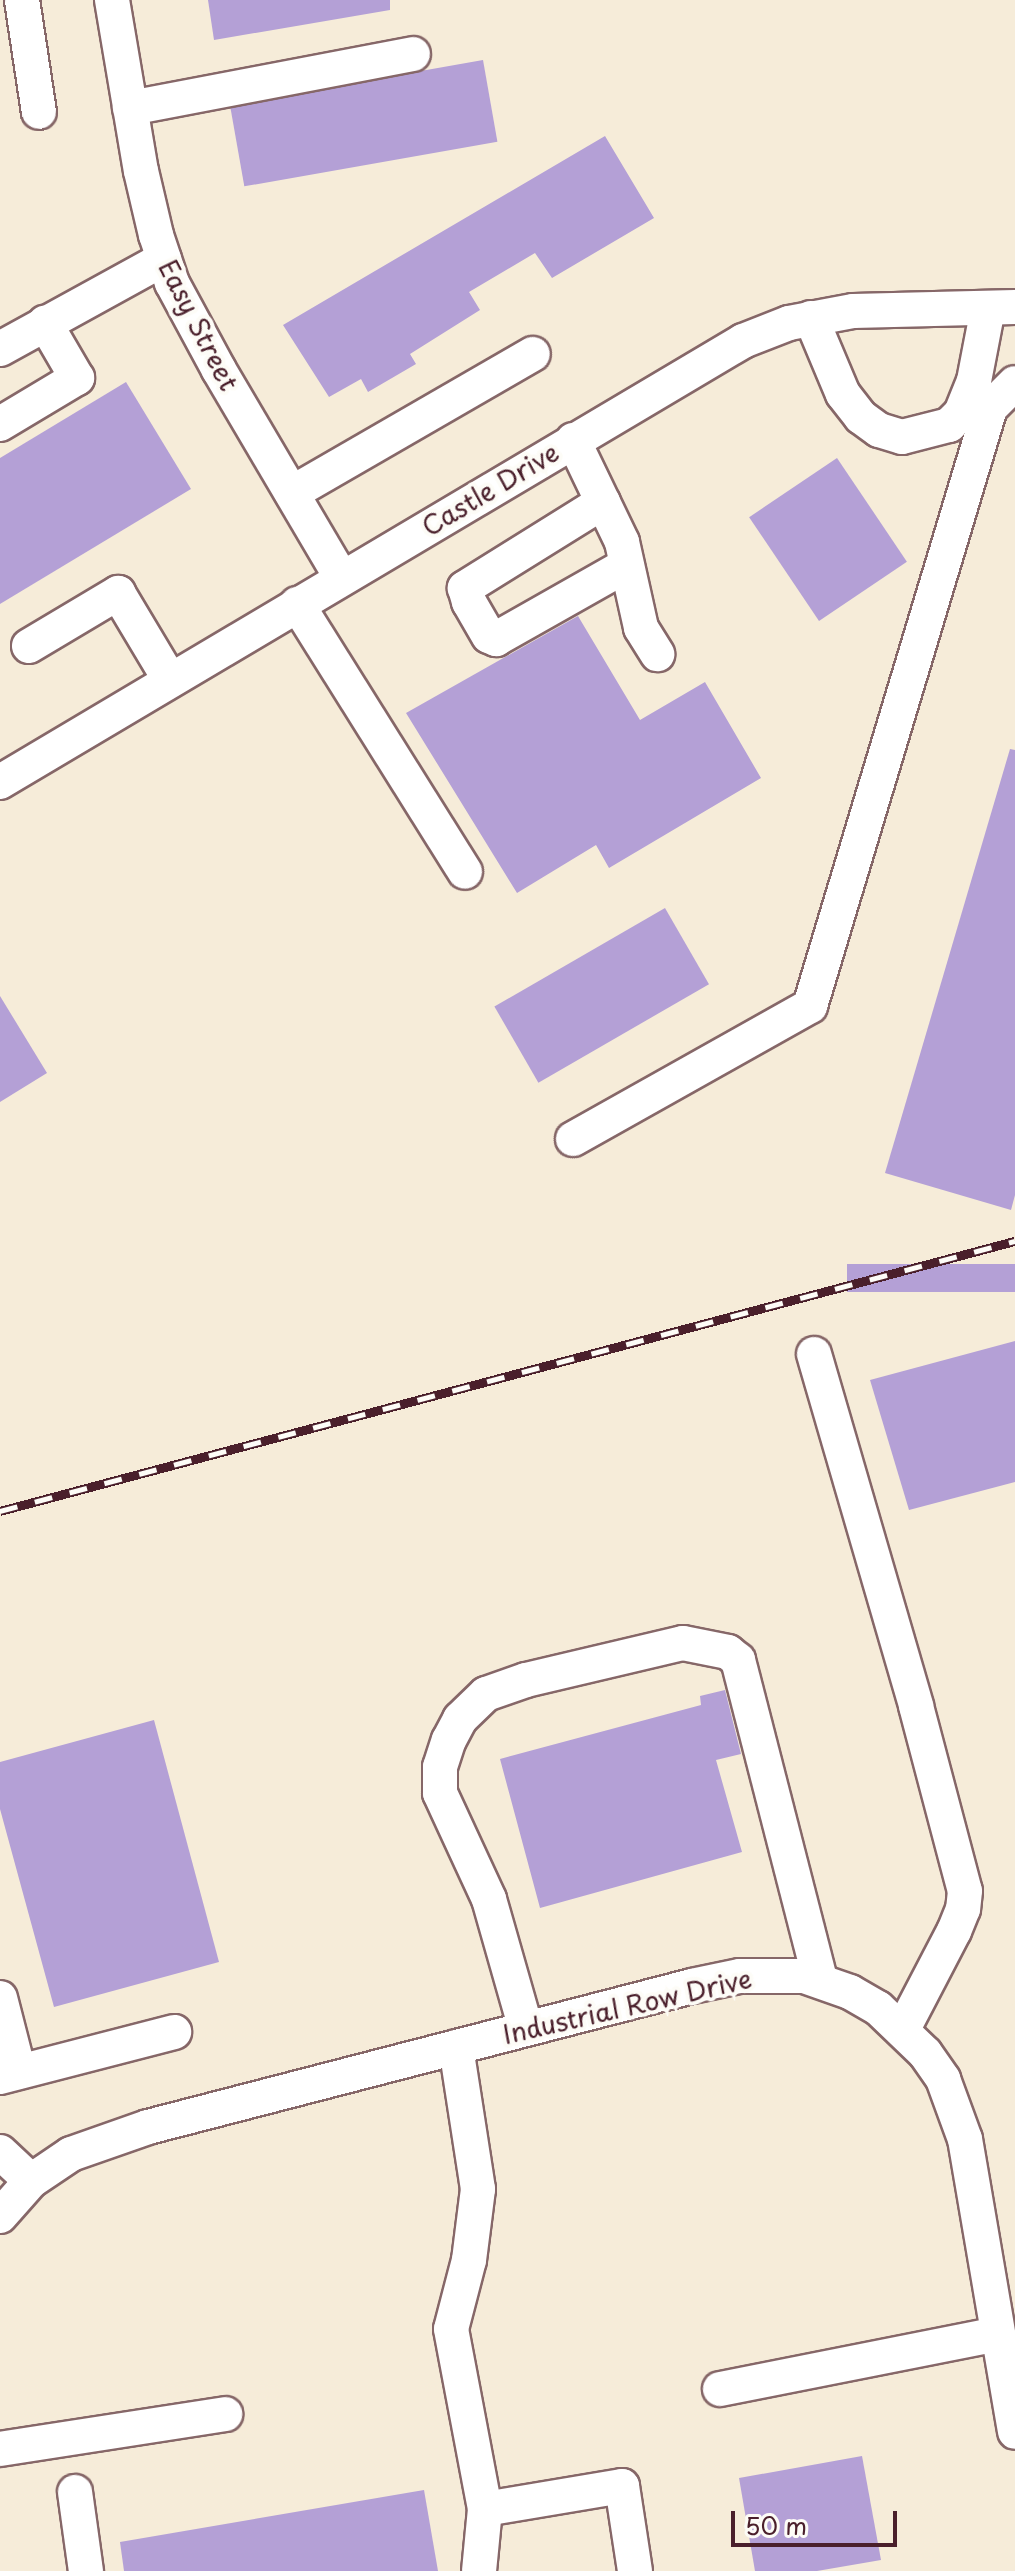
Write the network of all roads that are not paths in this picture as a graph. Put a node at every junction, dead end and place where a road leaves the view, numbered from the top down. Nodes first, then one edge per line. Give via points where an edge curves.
1 (21, 0) edge
2 (112, 0) edge
3 (0, 3) edge
4 (413, 54) dead end
5 (130, 108) junction
6 (39, 112) dead end
7 (164, 259) junction
8 (1001, 308) edge
9 (811, 318) junction
10 (45, 323) junction
11 (0, 349) edge
12 (533, 354) dead end
13 (1015, 383) edge
14 (0, 424) edge
15 (573, 440) junction
16 (292, 493) junction
17 (603, 502) junction
18 (627, 565) junction
19 (341, 577) junction
20 (297, 604) junction
21 (29, 646) dead end
22 (657, 654) dead end
23 (170, 680) junction
24 (0, 782) edge
25 (465, 872) dead end
26 (573, 1139) dead end
27 (814, 1354) dead end
28 (820, 1980) junction
29 (0, 1998) edge
30 (526, 2029) junction
31 (903, 2029) junction
32 (174, 2032) dead end
33 (456, 2047) junction
34 (10, 2075) edge
35 (0, 2152) edge
36 (31, 2181) junction
37 (0, 2216) edge
38 (1006, 2353) edge
39 (720, 2389) dead end
40 (225, 2414) dead end
41 (1015, 2432) edge
42 (0, 2449) edge
43 (75, 2492) dead end
44 (485, 2509) junction
45 (86, 2571) edge
46 (479, 2571) edge
47 (635, 2571) edge

1 - 3 street
1 - 6 street
2 - 5 street, Easy Street
4 - 5 street
5 - 7 street, Easy Street
7 - 10 street
7 - 16 street, Easy Street via 199,334
8 - 9 street, Castle Drive via 853,311
8 - 9 street via 961,413 949,425 902,437 861,417 843,394
9 - 15 street, Castle Drive via 743,341
10 - 11 street
10 - 14 street via 77,378
12 - 16 street
13 - 26 street via 990,408 810,1006
15 - 17 street
15 - 19 street, Castle Drive
16 - 19 street, Easy Street
17 - 18 street
17 - 18 street via 465,588 469,602 496,639
18 - 22 street via 641,628
19 - 20 street, Castle Drive
20 - 23 street, Castle Drive
20 - 25 street
21 - 23 street via 118,593
23 - 24 street, Castle Drive
27 - 31 street via 965,1891 954,1931
28 - 30 street, Industrial Row Drive via 772,1973 740,1976
28 - 30 street via 738,1660 728,1652 683,1643 486,1694 460,1719 449,1740 440,1767 440,1793 489,1899
28 - 31 street, Industrial Row Drive via 878,2008
29 - 34 street
30 - 33 street, Industrial Row Drive
31 - 38 street, Industrial Row Drive via 937,2070 956,2108
32 - 34 street
33 - 36 street, Industrial Row Drive via 101,2141
33 - 44 street via 478,2189 469,2260 451,2329
35 - 36 street
36 - 37 street, Industrial Row Drive
38 - 39 street
38 - 41 street, Industrial Row Drive
40 - 42 street
43 - 45 street
44 - 46 street
44 - 47 street via 622,2486

